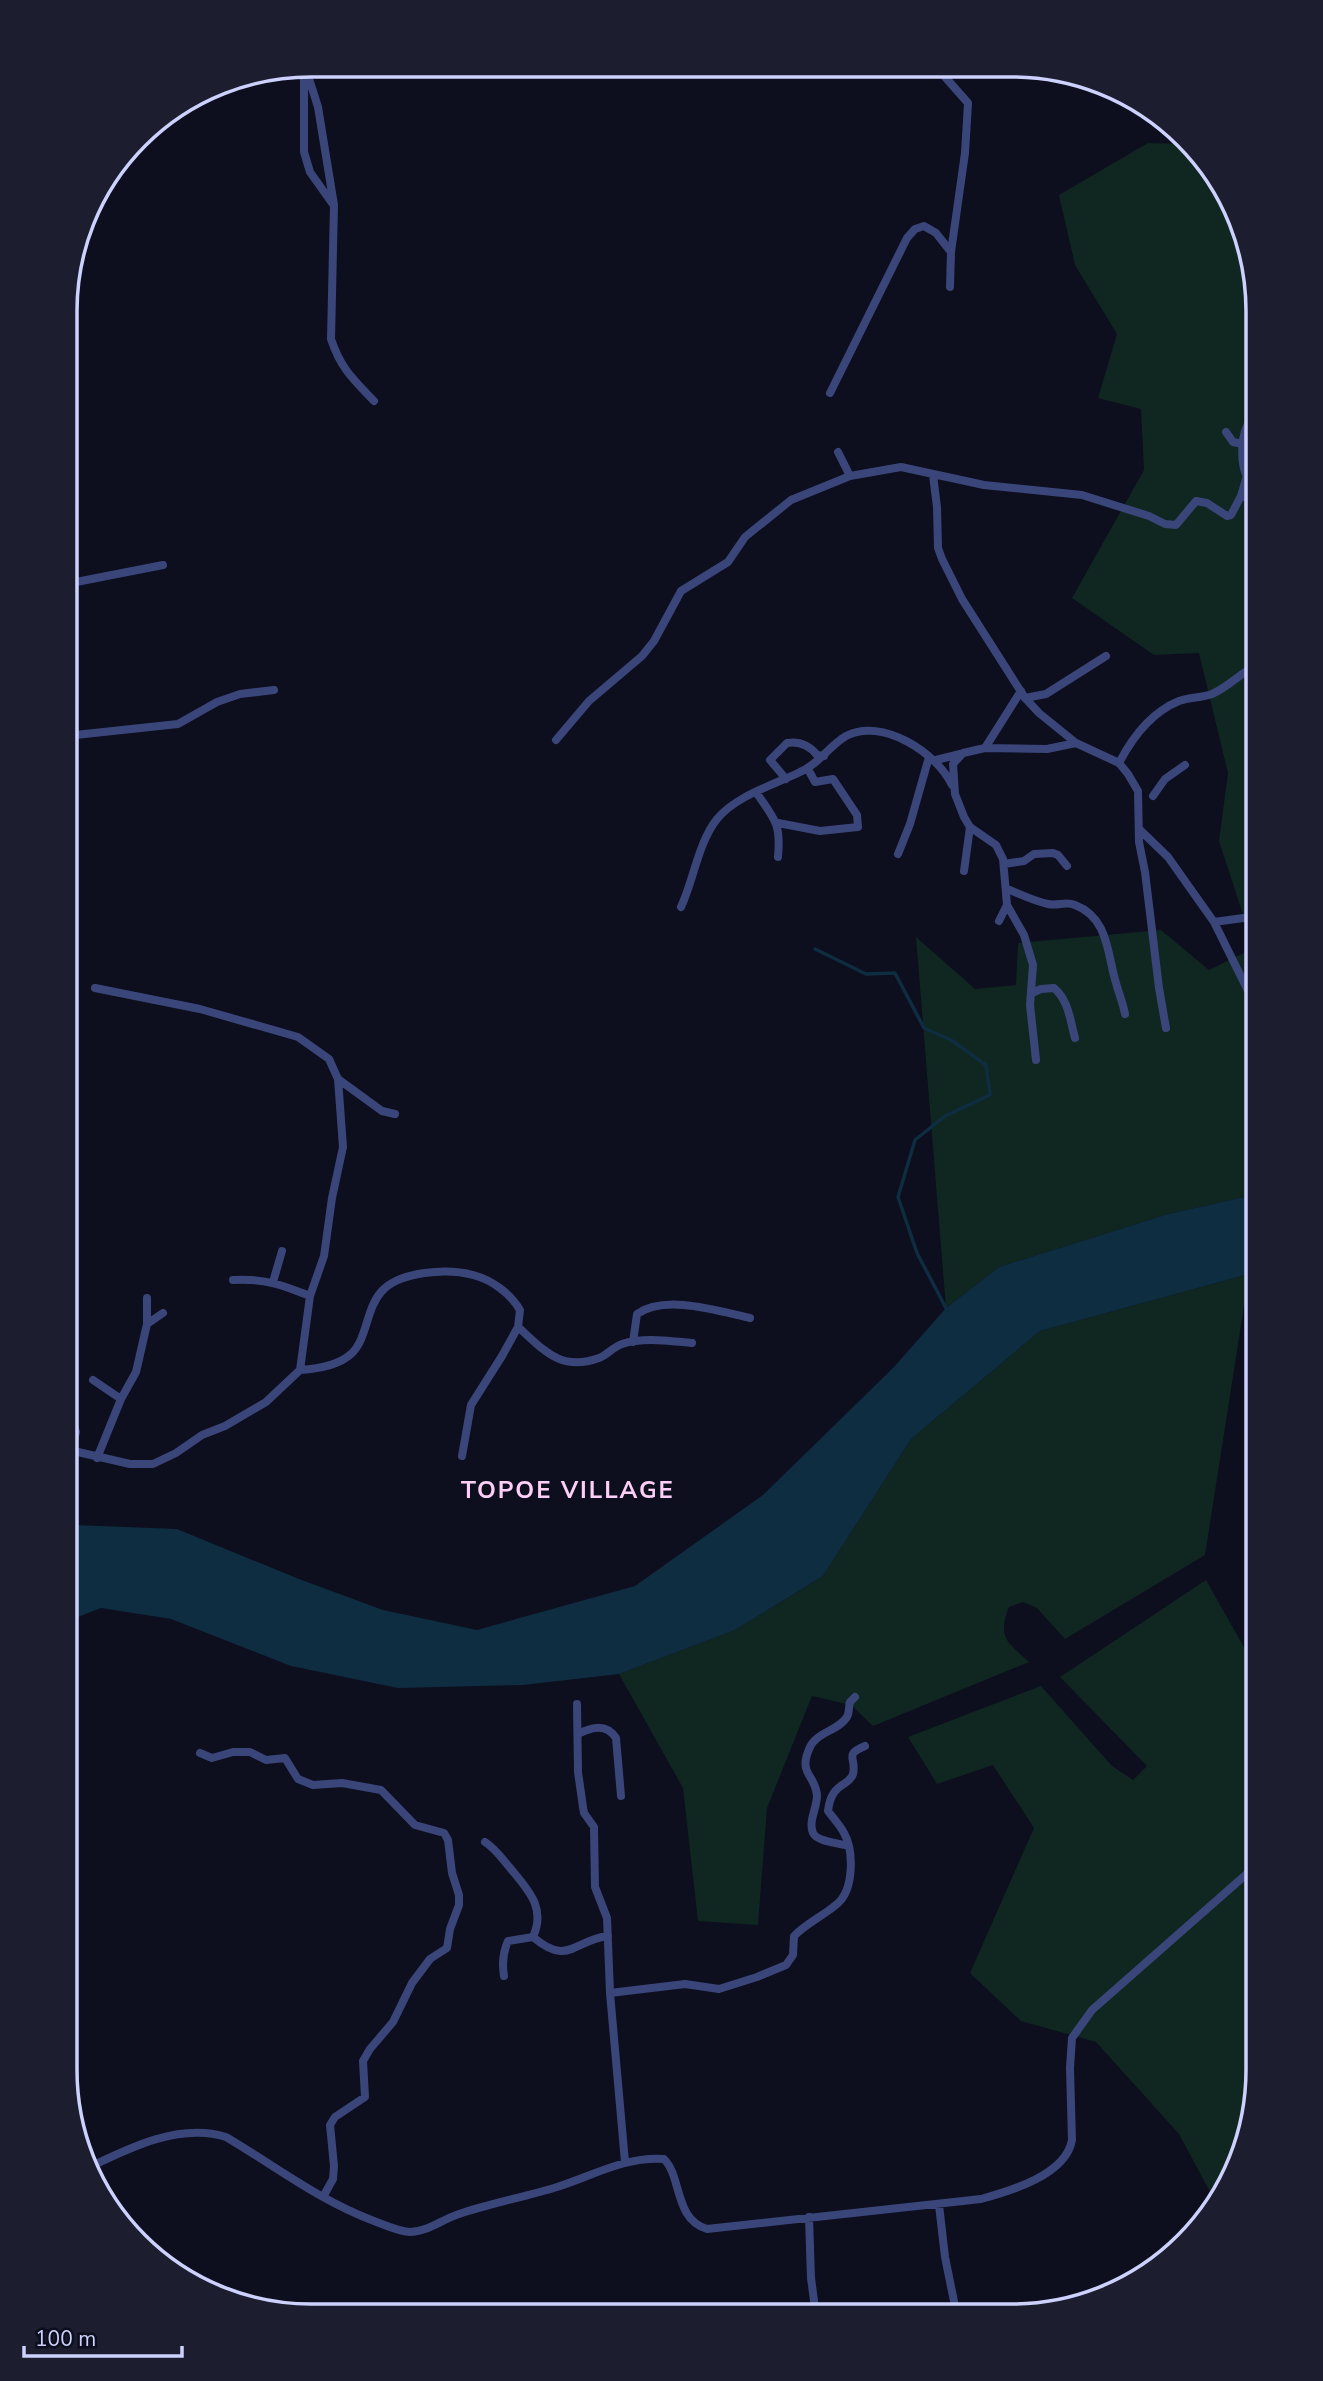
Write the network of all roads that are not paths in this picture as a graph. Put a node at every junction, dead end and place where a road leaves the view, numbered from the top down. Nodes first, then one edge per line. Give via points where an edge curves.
1 (945, 77) edge
2 (304, 78) edge
3 (308, 78) edge
4 (334, 205) junction
5 (951, 252) junction
6 (950, 288) dead end
7 (830, 393) dead end
8 (374, 401) dead end
9 (1226, 432) dead end
10 (1246, 434) edge
11 (1244, 444) junction
12 (838, 452) dead end
13 (933, 475) junction
14 (1246, 475) edge
15 (850, 476) junction
16 (1246, 480) edge
17 (1241, 496) junction
18 (1246, 497) edge
19 (163, 565) dead end
20 (77, 582) edge
21 (1105, 656) dead end
22 (1246, 670) edge
23 (274, 690) dead end
24 (1023, 694) junction
25 (77, 735) edge
26 (556, 740) dead end
27 (1076, 743) junction
28 (985, 748) junction
29 (963, 753) junction
30 (824, 756) junction
31 (932, 759) junction
32 (1119, 763) junction
33 (1185, 765) dead end
34 (808, 769) junction
35 (786, 779) junction
36 (757, 792) junction
37 (955, 794) junction
38 (1153, 796) dead end
39 (778, 823) junction
40 (970, 827) junction
41 (1139, 829) junction
42 (898, 854) dead end
43 (778, 857) dead end
44 (1004, 863) junction
45 (1067, 866) dead end
46 (964, 872) dead end
47 (1007, 888) junction
48 (1007, 905) junction
49 (681, 907) dead end
50 (1246, 918) edge
51 (999, 921) dead end
52 (1214, 922) junction
53 (1246, 986) edge
54 (95, 988) dead end
55 (1032, 993) junction
56 (1125, 1014) dead end
57 (1166, 1028) dead end
58 (1074, 1038) dead end
59 (1036, 1060) dead end
60 (338, 1079) junction
61 (394, 1114) dead end
62 (282, 1251) dead end
63 (233, 1280) dead end
64 (273, 1282) junction
65 (310, 1296) junction
66 (147, 1298) dead end
67 (163, 1313) dead end
68 (750, 1318) dead end
69 (147, 1324) junction
70 (519, 1327) junction
71 (633, 1342) junction
72 (692, 1343) dead end
73 (300, 1370) junction
74 (93, 1380) dead end
75 (121, 1399) junction
76 (77, 1452) edge
77 (462, 1456) dead end
78 (97, 1458) junction
79 (856, 1697) dead end
80 (577, 1704) dead end
81 (578, 1734) junction
82 (865, 1746) dead end
83 (200, 1753) dead end
84 (621, 1796) dead end
85 (485, 1842) dead end
86 (848, 1846) junction
87 (1245, 1875) edge
88 (608, 1936) junction
89 (533, 1937) junction
90 (504, 1976) dead end
91 (610, 1993) junction
92 (625, 2162) junction
93 (97, 2164) edge
94 (323, 2197) junction
95 (939, 2205) junction
96 (809, 2217) junction
97 (814, 2304) edge
98 (955, 2304) edge

1 - 5 street via 968,103
2 - 4 street via 304,152 310,172
3 - 4 street
4 - 8 street via 331,339 348,375
5 - 6 street
5 - 7 street via 930,229 915,229
9 - 11 street via 1233,442
10 - 11 street
11 - 14 street
12 - 15 street
13 - 15 street via 901,467
13 - 17 street via 1082,495 1171,525 1196,501 1231,515
13 - 24 street via 942,559
15 - 26 street via 791,500 745,537 728,562 681,591 642,656 589,701
16 - 17 street
17 - 18 street
19 - 20 street
21 - 24 street via 1046,694
22 - 32 street via 1214,693 1179,701 1154,716
23 - 25 street via 240,694 178,724
24 - 27 street
24 - 28 street
27 - 28 street via 1048,749
27 - 32 street
28 - 29 street
29 - 31 street
29 - 37 street via 953,764
30 - 31 street via 844,737 868,731 897,736
30 - 34 street
30 - 35 street via 797,742 788,743 770,760
31 - 37 street
31 - 42 street
32 - 41 street via 1138,791
33 - 38 street
34 - 35 street
34 - 39 street via 816,782 833,779 857,815 858,827 820,831
35 - 36 street
36 - 39 street
36 - 49 street via 716,820
37 - 40 street
39 - 43 street
40 - 44 street via 996,845
40 - 46 street
41 - 52 street via 1168,857
41 - 57 street
44 - 45 street via 1053,853
44 - 47 street
47 - 48 street
47 - 56 street via 1046,904 1073,904 1091,915 1110,950
48 - 51 street
48 - 55 street via 1027,942 1033,965
50 - 52 street
52 - 53 street
54 - 60 street via 201,1009 298,1037 329,1059
55 - 58 street via 1058,991 1065,999
55 - 59 street
60 - 61 street via 382,1111
60 - 65 street via 343,1147 324,1255
62 - 64 street
63 - 64 street
64 - 65 street
65 - 73 street
66 - 69 street
67 - 69 street
68 - 71 street via 674,1303 648,1306 637,1314
69 - 75 street via 136,1373
70 - 71 street via 554,1359 572,1362 596,1359 619,1344
70 - 73 street via 516,1303 491,1283 474,1275 424,1273 390,1283 380,1293 348,1357
70 - 77 street via 471,1405
71 - 72 street
73 - 78 street via 266,1402 162,1461 138,1465
74 - 75 street
75 - 78 street
76 - 78 street
79 - 86 street via 841,1724 810,1747 804,1766 817,1794 813,1833 818,1839
80 - 81 street
81 - 84 street via 590,1728 611,1730 616,1738
81 - 88 street via 583,1807 594,1827 595,1887 607,1917
82 - 86 street via 851,1756 853,1774 835,1788 828,1803
83 - 94 street via 212,1758 233,1752 250,1752 266,1760 285,1758 298,1779 313,1785 342,1783 381,1790 415,1825 443,1833 448,1840 459,1895 447,1948 430,1959 412,1983 393,2022 363,2061 365,2098 330,2125 334,2166
85 - 89 street via 504,1858 534,1898 538,1920
86 - 91 street via 851,1881 846,1896 794,1936 793,1955 786,1965 719,1989 685,1984
87 - 95 street via 1092,2010 1072,2038 1072,2140 1064,2158 1016,2189
88 - 89 street via 564,1951 552,1951
88 - 91 street
89 - 90 street via 508,1941
91 - 92 street
92 - 94 street via 409,2232 348,2211
92 - 96 street via 664,2159 689,2214 698,2226 708,2229
93 - 94 street via 166,2137 213,2133
95 - 96 street
95 - 98 street
96 - 97 street

